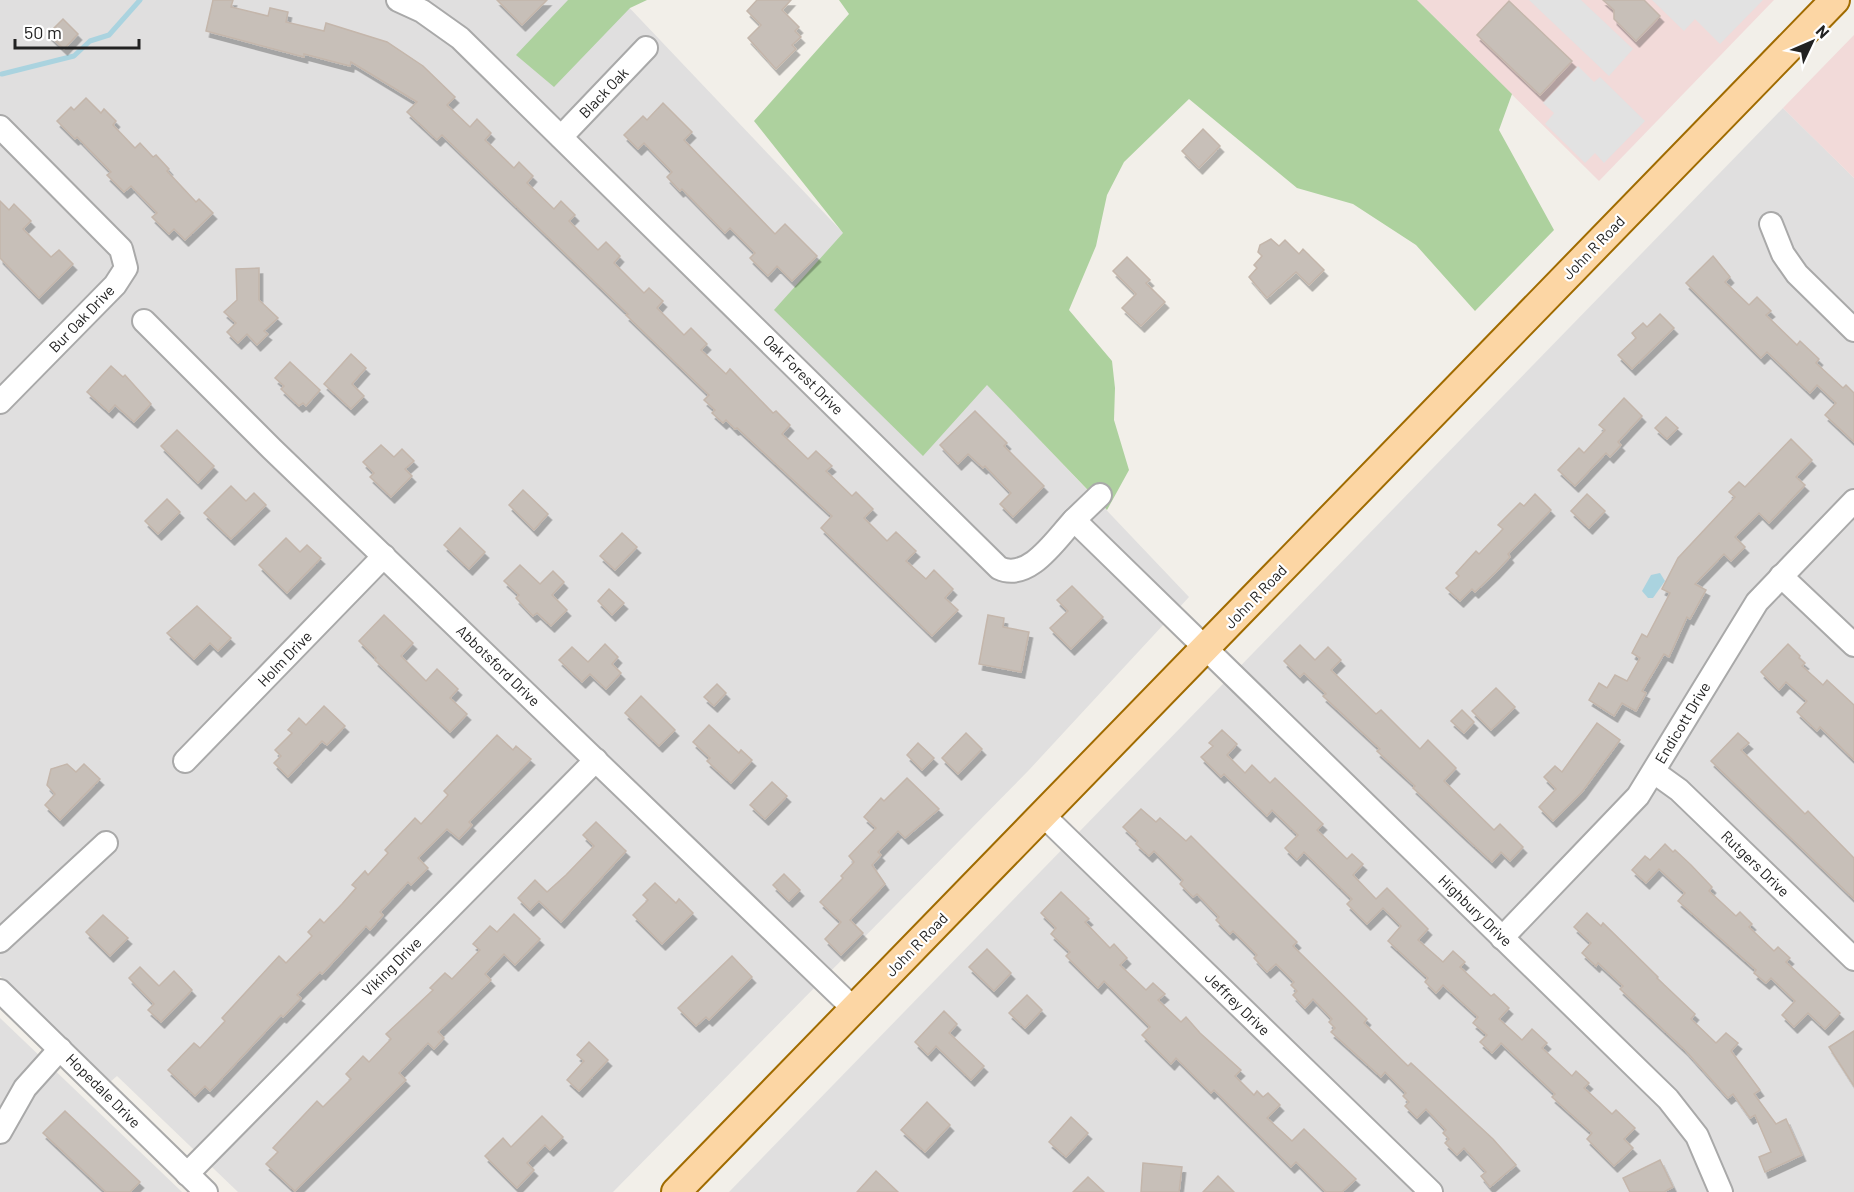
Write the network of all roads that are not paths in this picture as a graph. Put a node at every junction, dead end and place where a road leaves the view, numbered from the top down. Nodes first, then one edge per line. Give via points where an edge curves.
1 (398, 0) edge
2 (1835, 0) edge
3 (646, 48) dead end
4 (0, 127) edge
5 (561, 137) junction
6 (1771, 224) dead end
7 (144, 321) dead end
8 (1854, 330) edge
9 (0, 402) edge
10 (1100, 495) dead end
11 (1854, 501) edge
12 (1074, 520) junction
13 (384, 556) junction
14 (1781, 576) junction
15 (1854, 645) edge
16 (1205, 649) junction
17 (185, 760) dead end
18 (596, 760) junction
19 (1654, 772) junction
20 (1043, 815) junction
21 (106, 843) dead end
22 (1502, 938) junction
23 (0, 941) edge
24 (1854, 959) edge
25 (0, 990) edge
26 (854, 1009) junction
27 (60, 1049) junction
28 (0, 1132) edge
29 (187, 1174) junction
30 (206, 1192) edge
31 (676, 1192) edge
32 (1431, 1192) edge
33 (1721, 1192) edge

1 - 5 street, Oak Forest Drive via 422,10 460,38
2 - 16 main road, John R Road
3 - 5 street, Black Oak
4 - 9 street, Bur Oak Drive via 121,249 126,268 115,285
5 - 12 street, Oak Forest Drive via 999,568 1014,572 1027,568
6 - 8 street via 1783,254 1797,274
7 - 13 street, Abbotsford Drive
10 - 12 street, Oak Forest Drive
11 - 14 street, Endicott Drive
12 - 16 street
13 - 17 street, Holm Drive
13 - 18 street, Abbotsford Drive
14 - 15 street
14 - 19 street, Endicott Drive via 1757,602
16 - 20 main road, John R Road
16 - 22 street, Highbury Drive
18 - 26 street, Abbotsford Drive
18 - 29 street, Viking Drive
19 - 22 street, Endicott Drive via 1627,809
19 - 24 street, Rutgers Drive via 1679,790
20 - 26 main road, John R Road
20 - 32 street, Jeffrey Drive
21 - 23 street
22 - 33 street, Highbury Drive via 1668,1099 1697,1136
25 - 27 street, Hopedale Drive
26 - 31 main road, John R Road
27 - 28 street via 25,1088
27 - 29 street, Hopedale Drive
29 - 30 street, Hopedale Drive

